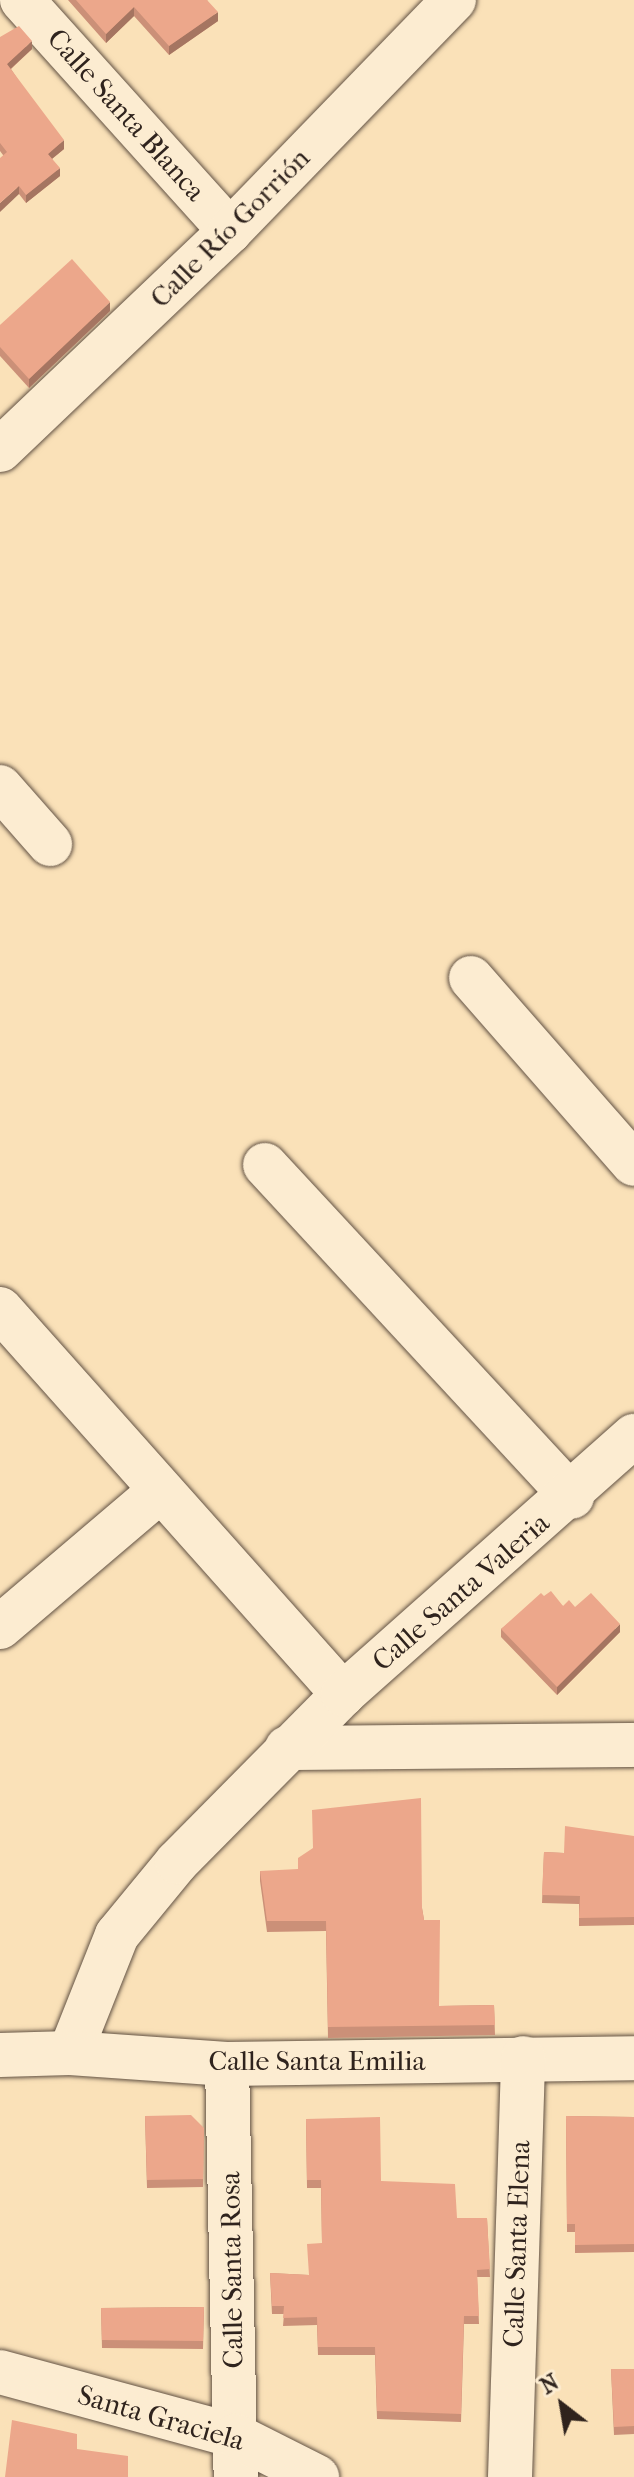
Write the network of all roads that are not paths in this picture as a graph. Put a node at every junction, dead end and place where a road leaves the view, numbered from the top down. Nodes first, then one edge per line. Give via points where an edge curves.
1 (22, 0) edge
2 (454, 0) edge
3 (230, 231) junction
4 (8, 426) edge
5 (0, 787) edge
6 (50, 844) dead end
7 (471, 978) dead end
8 (634, 1164) edge
9 (265, 1165) dead end
10 (0, 1309) edge
11 (634, 1436) edge
12 (160, 1491) junction
13 (572, 1497) junction
14 (0, 1627) edge
15 (343, 1694) junction
16 (634, 1745) edge
17 (287, 1748) junction
18 (70, 2053) junction
19 (0, 2055) edge
20 (523, 2058) junction
21 (634, 2058) edge
22 (227, 2064) junction
23 (0, 2372) edge
24 (236, 2457) edge
25 (317, 2477) edge
26 (510, 2477) edge

1 - 3 street, Calle Santa Blanca
2 - 3 street, Calle Río Gorrión
3 - 4 street, Calle Río Gorrión
5 - 6 street
7 - 8 street
9 - 13 street
10 - 12 street
11 - 13 street, Calle Santa Valeria
12 - 14 street
12 - 15 street
13 - 15 street, Calle Santa Valeria
15 - 17 street, Calle Santa Valeria
16 - 17 street
17 - 18 street, Calle Santa Valeria via 177,1862 117,1935
18 - 19 street, Calle Santa Emilia
18 - 22 street, Calle Santa Emilia
20 - 21 street, Calle Santa Emilia
20 - 22 street, Calle Santa Emilia
20 - 26 street, Calle Santa Elena
22 - 24 street, Calle Santa Rosa
23 - 24 street, Santa Graciela
24 - 25 street, Santa Graciela

